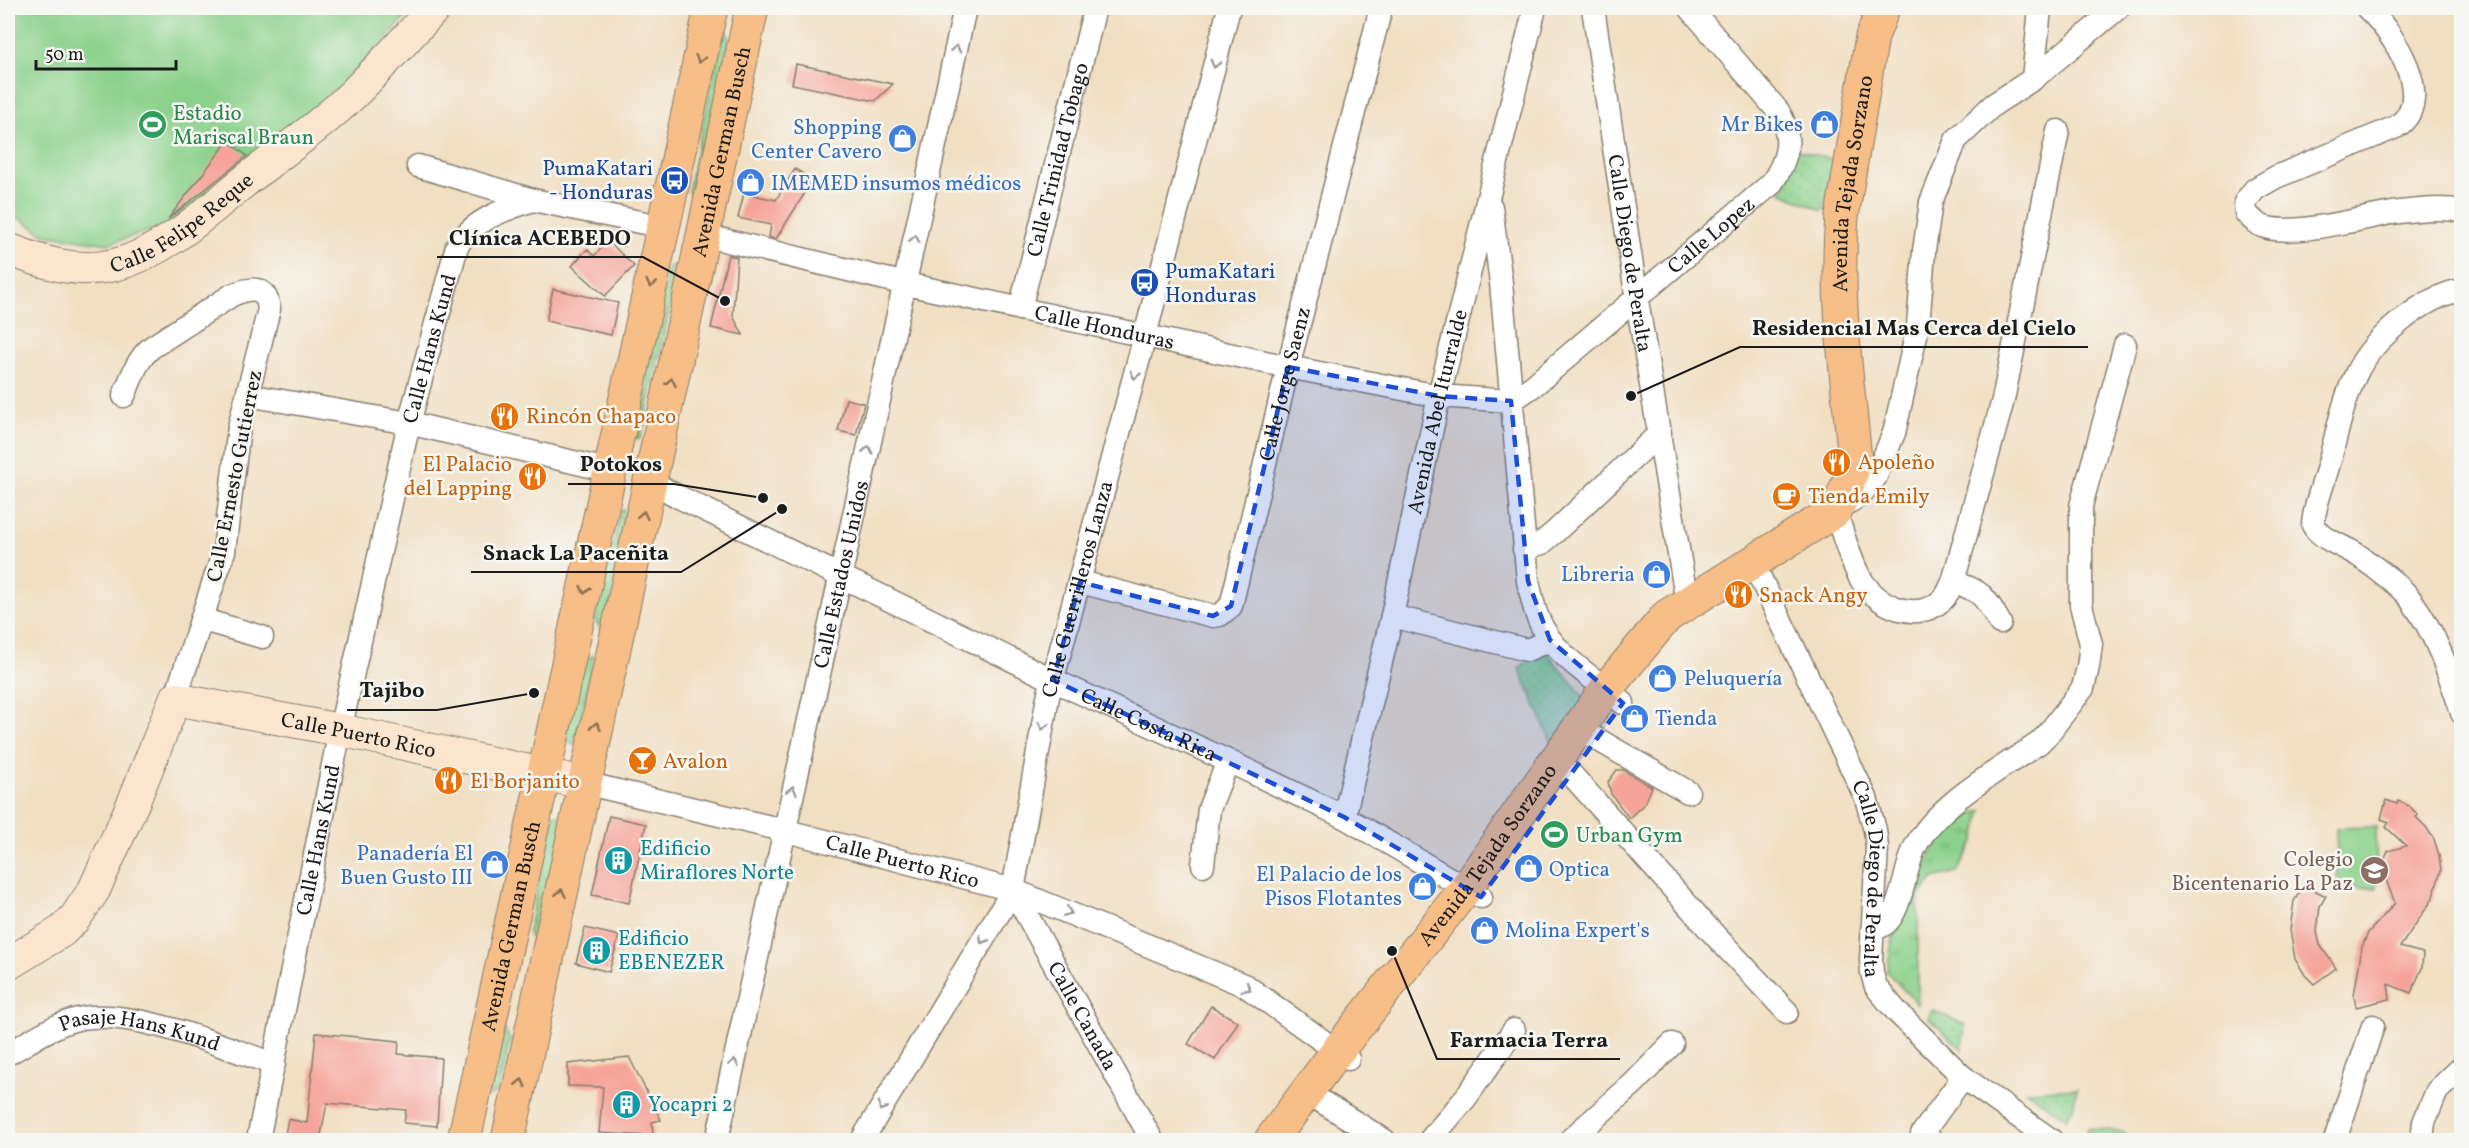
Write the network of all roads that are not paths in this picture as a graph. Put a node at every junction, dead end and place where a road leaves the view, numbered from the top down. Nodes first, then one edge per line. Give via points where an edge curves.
1 (435, 8) edge
2 (711, 8) edge
3 (752, 8) edge
4 (964, 8) edge
5 (1095, 8) edge
6 (1229, 8) edge
7 (1381, 8) edge
8 (1535, 8) edge
9 (1593, 8) edge
10 (1690, 8) edge
11 (2040, 8) edge
12 (2118, 8) edge
13 (2367, 8) edge
14 (1875, 18) edge
15 (2033, 79) junction
16 (2058, 131) dead end
17 (418, 166) dead end
18 (1489, 194) junction
19 (533, 200) junction
20 (2462, 211) edge
21 (664, 227) junction
22 (703, 235) junction
23 (8, 249) edge
24 (906, 285) junction
25 (2462, 290) edge
26 (1637, 300) junction
27 (1020, 309) junction
28 (1145, 336) junction
29 (2125, 345) dead end
30 (1288, 367) junction
31 (248, 395) junction
32 (124, 396) dead end
33 (1439, 396) junction
34 (1511, 401) junction
35 (409, 423) junction
36 (1660, 433) junction
37 (611, 471) junction
38 (650, 481) junction
39 (1835, 511) junction
40 (1524, 549) junction
41 (1753, 563) junction
42 (840, 576) junction
43 (1080, 582) junction
44 (1953, 582) junction
45 (1687, 603) junction
46 (1392, 616) junction
47 (203, 620) junction
48 (2000, 623) dead end
49 (262, 637) dead end
50 (1550, 640) junction
51 (1053, 680) junction
52 (1614, 696) junction
53 (175, 699) junction
54 (2462, 713) edge
55 (340, 730) junction
56 (1595, 738) junction
57 (1228, 760) junction
58 (1570, 773) junction
59 (544, 774) junction
60 (584, 783) junction
61 (1688, 792) dead end
62 (1344, 818) junction
63 (783, 830) junction
64 (1203, 865) dead end
65 (1013, 890) junction
66 (1474, 892) junction
67 (1872, 930) junction
68 (8, 964) edge
69 (1787, 1012) dead end
70 (2373, 1026) dead end
71 (1514, 1030) dead end
72 (1672, 1044) dead end
73 (9, 1053) dead end
74 (1344, 1055) junction
75 (274, 1064) junction
76 (2462, 1067) edge
77 (1963, 1077) junction
78 (1312, 1097) junction
79 (258, 1140) edge
80 (464, 1140) edge
81 (508, 1140) edge
82 (717, 1140) edge
83 (862, 1140) edge
84 (1152, 1140) edge
85 (1271, 1140) edge
86 (1293, 1140) edge
87 (1383, 1140) edge
88 (1430, 1140) edge
89 (1570, 1140) edge
90 (1931, 1140) edge
91 (2051, 1140) edge
92 (2335, 1140) edge
93 (2422, 1140) edge

1 - 23 street, Calle Felipe Reque via 349,98 218,203 142,257 112,266 79,267 42,263
2 -> 21 main road, Avenida German Busch
3 - 22 main road, Avenida German Busch
24 -> 4 street, Calle Estados Unidos
5 - 27 street, Calle Trinidad Tobago
6 -> 28 street, Calle Guerrilleros Lanza
7 - 30 street, Calle Jorge Saenz
8 - 18 street, Avenida Abel Iturralde
9 - 26 street, Calle Diego de Peralta
10 - 26 street, Calle Lopez via 1778,111 1786,123 1787,152 1771,184
11 - 15 street
12 - 15 street
13 - 20 street via 2399,48 2409,70 2411,112 2396,127 2255,189 2245,202 2246,213 2261,226 2283,230 2403,212
14 - 39 main road, Avenida Tejada Sorzano via 1842,216 1840,301 1855,459 1851,480
15 - 39 street via 1993,105 1956,140 1947,159 1931,202 1918,326 1894,433 1875,478 1859,496
16 - 44 street via 2004,400
17 - 19 street
18 - 33 street, Avenida Abel Iturralde
18 - 34 street
19 - 21 street
19 - 35 street, Calle Hans Kund via 479,223 457,246
21 - 22 main road
21 -> 37 main road, Avenida German Busch
22 - 24 street, Calle Honduras
38 -> 22 main road, Avenida German Busch
24 - 27 street, Calle Honduras
42 -> 24 street, Calle Estados Unidos
25 - 54 street via 2443,294 2420,308 2371,351 2356,372 2313,525 2317,532 2352,550 2410,598 2450,674
26 - 34 street, Calle Lopez
26 - 36 street, Calle Diego de Peralta
27 - 28 street, Calle Honduras
28 - 30 street, Calle Honduras
28 -> 43 street, Calle Guerrilleros Lanza
29 - 67 street via 2081,506 2081,605 2091,644 2083,688 2039,743 1955,801 1935,820 1915,846 1892,915 1884,925
30 - 33 street, Calle Honduras
30 - 43 street, Calle Jorge Saenz via 1234,597 1226,611 1213,616
31 - 32 street, Calle Ernesto Gutierrez via 269,309 268,300 255,289 232,295 141,356
31 - 35 street
31 - 47 street, Calle Ernesto Gutierrez via 239,427 224,551
33 - 34 street, Calle Honduras
33 - 46 street, Avenida Abel Iturralde
34 - 40 street
35 - 37 street
35 - 55 street, Calle Hans Kund
36 - 40 street via 1555,532 1542,543
36 - 45 street, Calle Diego de Peralta
37 - 38 main road
37 -> 59 main road, Avenida German Busch
38 - 42 street, Calle Costa Rica
60 -> 38 main road, Avenida German Busch
39 - 41 main road
39 - 44 street via 1861,579 1880,600 1917,612 1943,600
40 - 50 street via 1538,618
41 - 45 main road
41 - 67 street, Calle Diego de Peralta via 1866,798 1877,848
42 - 51 street, Calle Costa Rica
63 -> 42 street, Calle Estados Unidos
43 - 51 street, Calle Guerrilleros Lanza
44 - 48 street via 1976,588
45 - 52 main road, Avenida Tejada Sorzano via 1680,631
46 - 50 street via 1527,650
46 - 62 street, Avenida Abel Iturralde
47 - 49 street
47 - 53 street, Calle Ernesto Gutierrez
50 - 52 street
51 - 57 street, Calle Costa Rica
51 -> 65 street, Calle Guerrilleros Lanza
52 - 56 main road, Avenida Tejada Sorzano
52 - 66 main road, Avenida Tejada Sorzano
53 - 55 street, Calle Puerto Rico
53 - 68 street, Calle Ernesto Gutierrez via 94,890 62,931
55 - 59 street, Calle Puerto Rico
55 - 75 street, Calle Hans Kund
56 - 58 main road, Avenida Tejada Sorzano
56 - 61 street
57 - 62 street, Calle Costa Rica
57 - 64 street via 1209,809
58 - 66 main road, Avenida Tejada Sorzano
58 - 69 street
59 - 60 street, Calle Puerto Rico
59 - 80 main road, Avenida German Busch
60 - 63 street, Calle Puerto Rico
81 -> 60 main road, Avenida German Busch
62 - 66 street, Calle Costa Rica
63 - 65 street, Calle Puerto Rico
82 -> 63 street, Calle Estados Unidos
65 -> 74 street, Calle Puerto Rico via 1246,986
65 -> 83 street, Calle Guerrilleros Lanza
65 - 84 street, Calle Canada
66 - 74 main road, Avenida Tejada Sorzano via 1437,956
67 - 77 street, Calle Diego de Peralta via 1872,973 1876,987
70 - 92 street
71 - 88 street
72 - 89 street
73 - 75 street, Pasaje Hans Kund via 58,1026 84,1018 117,1017 142,1021
74 - 78 main road, Avenida Tejada Sorzano
75 - 79 street, Calle Hans Kund
76 - 93 street via 2437,1091 2424,1122
77 - 90 street via 1922,1134
77 - 91 street, Calle Diego de Peralta
78 - 85 main road, Avenida Tejada Sorzano
78 - 86 main road, Avenida Tejada Sorzano
78 - 87 street

